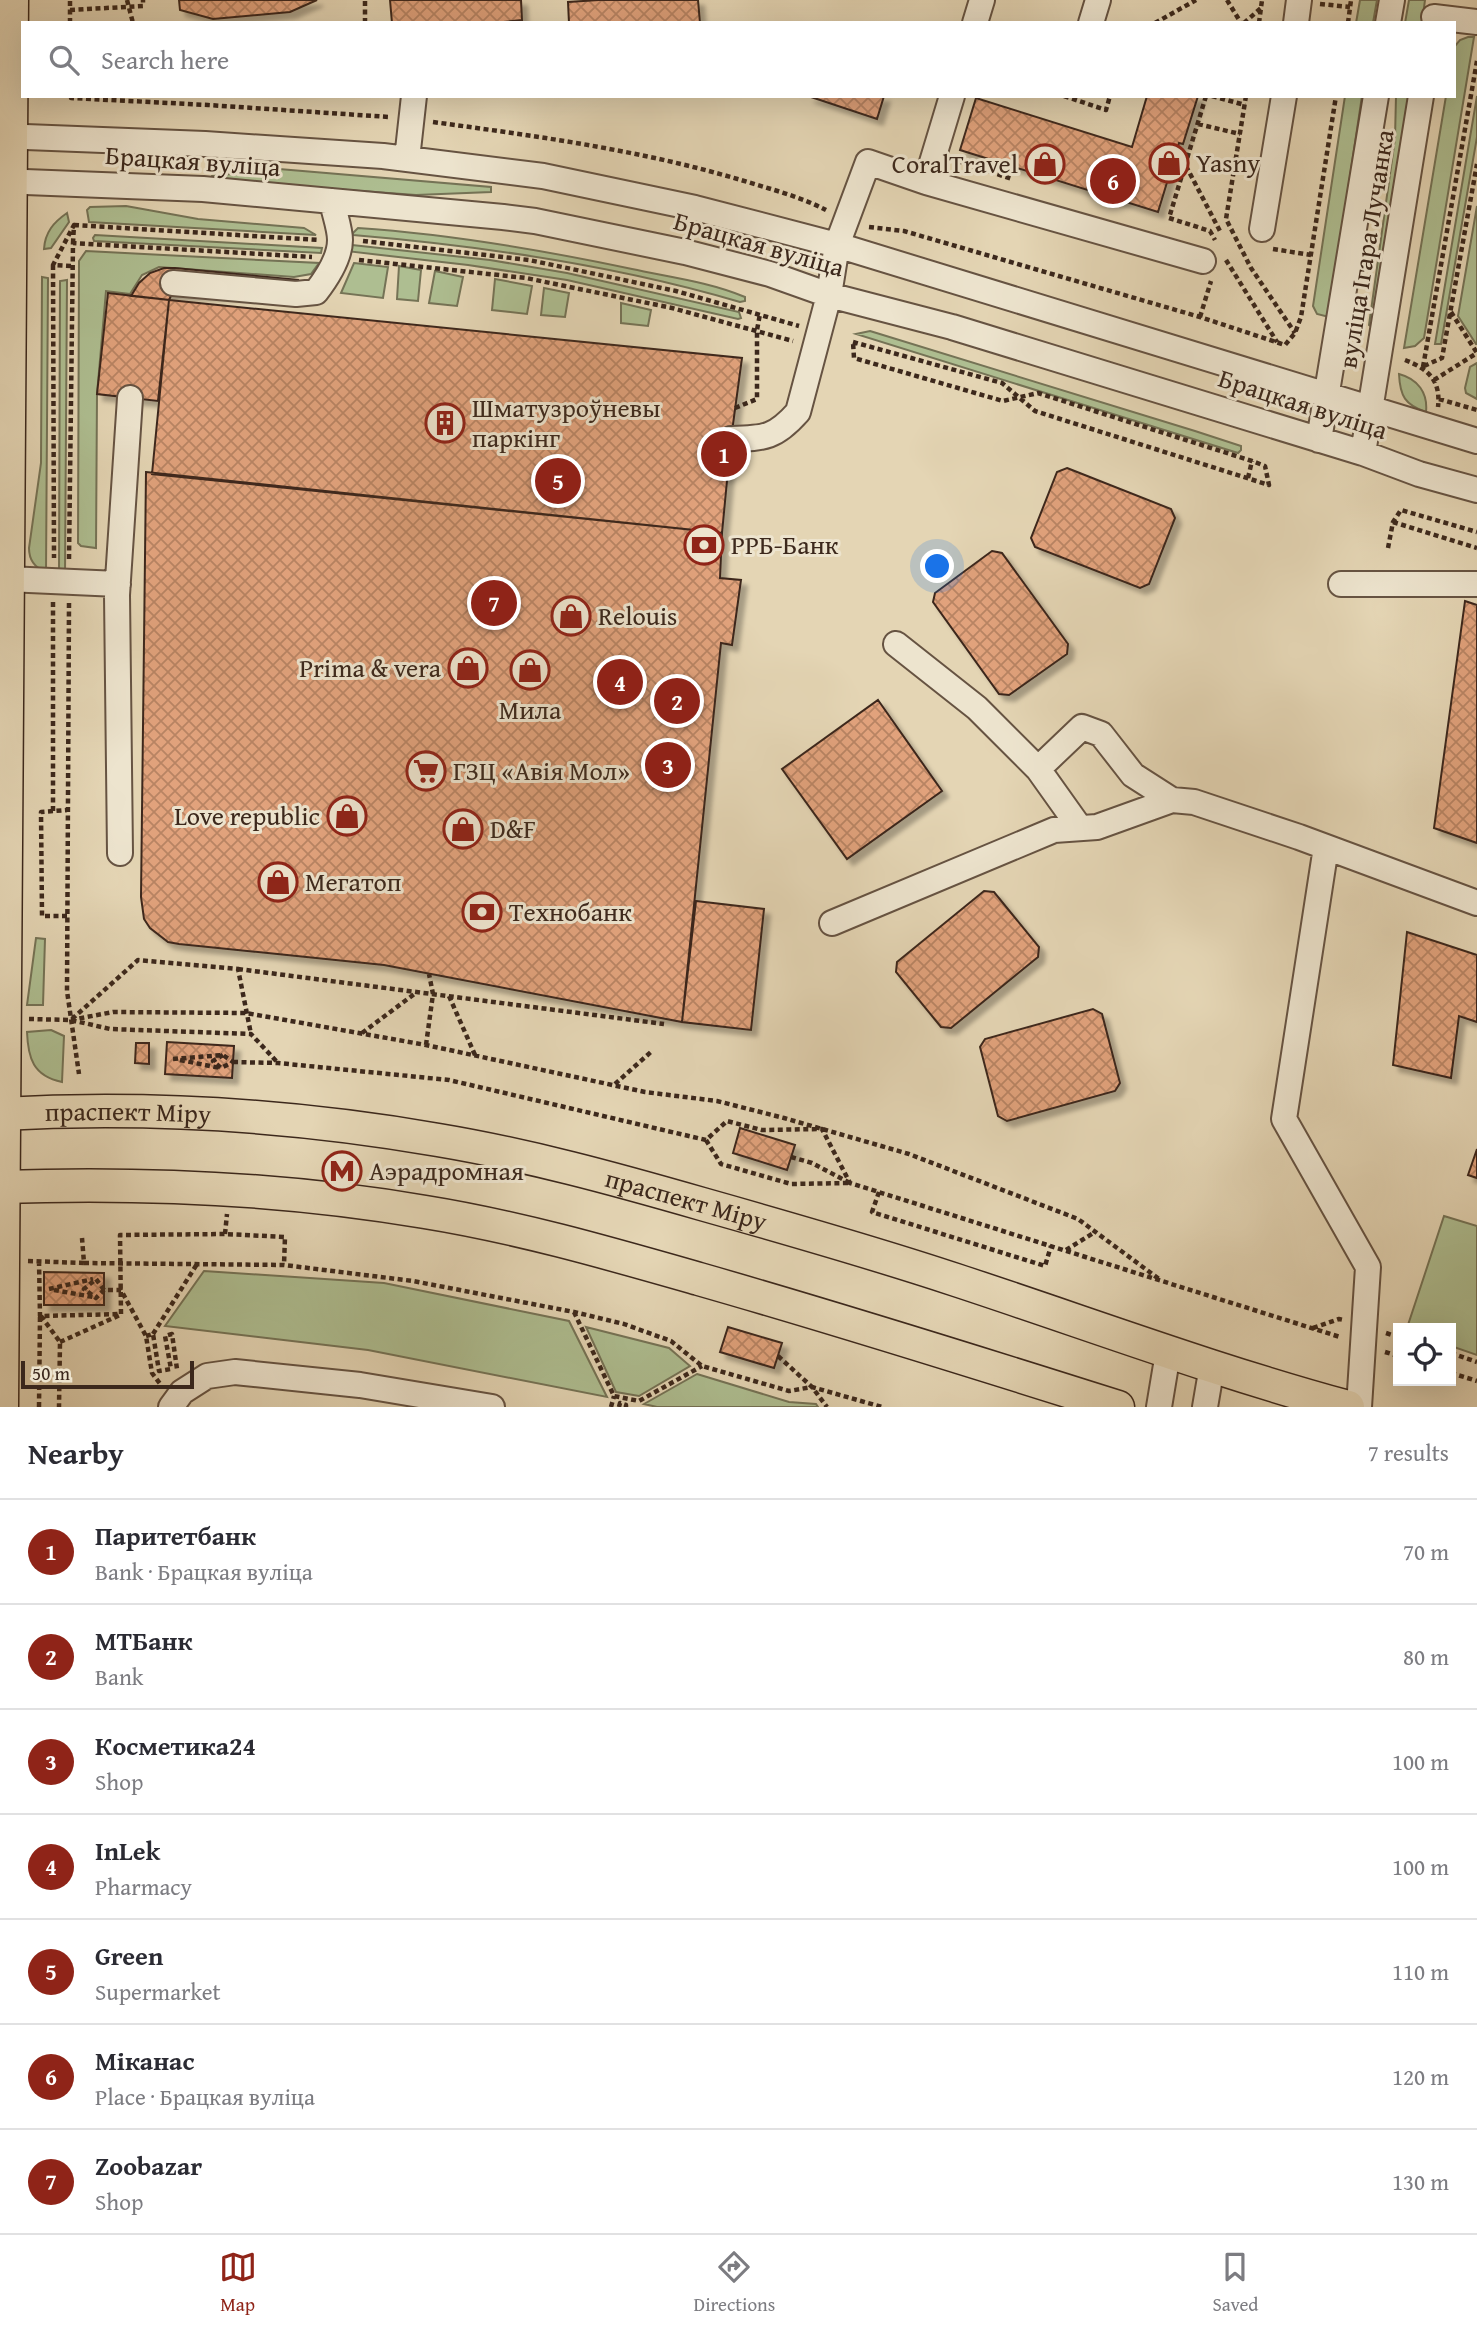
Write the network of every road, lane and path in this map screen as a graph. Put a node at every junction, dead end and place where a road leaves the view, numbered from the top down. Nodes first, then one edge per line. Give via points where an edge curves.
1 (12, 0) edge
2 (71, 0) edge
3 (143, 0) edge
4 (365, 0) edge
5 (982, 0) edge
6 (1098, 0) edge
7 (1196, 0) edge
8 (1227, 0) edge
9 (1262, 0) edge
10 (1300, 0) edge
11 (1352, 0) edge
12 (1392, 0) edge
13 (127, 3) edge
14 (1261, 8) junction
15 (70, 10) junction
16 (1435, 13) edge
17 (70, 21) edge
18 (132, 21) edge
19 (365, 21) edge
20 (976, 21) edge
21 (1092, 21) edge
22 (1159, 21) edge
23 (1241, 21) edge
24 (1245, 21) edge
25 (1259, 21) edge
26 (1296, 21) edge
27 (1348, 21) edge
28 (1388, 21) edge
29 (1477, 22) edge
30 (1477, 61) edge
31 (71, 98) edge
32 (952, 98) edge
33 (1070, 98) edge
34 (1109, 98) edge
35 (1205, 98) edge
36 (1219, 98) edge
37 (1284, 98) edge
38 (1376, 98) edge
39 (1421, 98) edge
40 (1245, 105) dead end
41 (412, 108) edge
42 (1198, 124) junction
43 (1240, 134) dead end
44 (6, 136) edge
45 (947, 158) dead end
46 (407, 159) junction
47 (1185, 164) junction
48 (1477, 164) edge
49 (5, 181) edge
50 (926, 182) junction
51 (1025, 184) dead end
52 (332, 201) junction
53 (828, 211) dead end
54 (1169, 218) junction
55 (1160, 224) dead end
56 (74, 225) junction
57 (1231, 229) dead end
58 (1262, 229) dead end
59 (1221, 233) junction
60 (1213, 236) junction
61 (74, 243) junction
62 (837, 245) junction
63 (338, 249) junction
64 (1214, 254) junction
65 (53, 265) junction
66 (71, 266) junction
67 (173, 283) dead end
68 (829, 295) junction
69 (1451, 311) junction
70 (760, 314) junction
71 (806, 328) dead end
72 (757, 330) junction
73 (800, 335) dead end
74 (1277, 342) dead end
75 (1477, 353) edge
76 (1405, 360) dead end
77 (1423, 367) junction
78 (1434, 380) junction
79 (1326, 395) junction
80 (1021, 397) junction
81 (130, 398) dead end
82 (1439, 399) junction
83 (1371, 407) junction
84 (735, 408) dead end
85 (1477, 410) edge
86 (1437, 412) dead end
87 (731, 439) dead end
88 (1319, 440) junction
89 (1477, 441) edge
90 (1363, 453) junction
91 (1252, 461) junction
92 (1248, 478) junction
93 (1477, 490) edge
94 (1393, 522) junction
95 (1477, 532) edge
96 (1388, 548) dead end
97 (1477, 548) edge
98 (7, 579) junction
99 (61, 583) junction
100 (118, 584) junction
101 (1341, 584) dead end
102 (1477, 584) edge
103 (896, 644) dead end
104 (1038, 769) junction
105 (1172, 800) junction
106 (67, 810) junction
107 (53, 811) junction
108 (1080, 828) junction
109 (1326, 846) junction
110 (120, 853) dead end
111 (1477, 903) edge
112 (67, 916) junction
113 (832, 923) dead end
114 (238, 968) junction
115 (429, 974) dead end
116 (417, 992) junction
117 (433, 994) junction
118 (449, 996) junction
119 (247, 1013) junction
120 (28, 1019) dead end
121 (71, 1020) junction
122 (664, 1024) dead end
123 (361, 1033) junction
124 (251, 1034) junction
125 (426, 1045) junction
126 (652, 1051) dead end
127 (223, 1055) junction
128 (476, 1056) junction
129 (233, 1062) junction
130 (278, 1063) junction
131 (221, 1068) junction
132 (79, 1073) dead end
133 (614, 1085) junction
134 (1, 1114) edge
135 (822, 1129) junction
136 (706, 1140) junction
137 (791, 1157) dead end
138 (850, 1183) junction
139 (1, 1187) edge
140 (879, 1192) junction
141 (1096, 1231) junction
142 (82, 1238) dead end
143 (1051, 1246) junction
144 (1065, 1251) junction
145 (24, 1261) dead end
146 (39, 1261) junction
147 (84, 1263) junction
148 (119, 1264) junction
149 (197, 1264) junction
150 (284, 1265) junction
151 (96, 1279) junction
152 (1162, 1281) junction
153 (104, 1290) junction
154 (121, 1290) junction
155 (96, 1298) junction
156 (574, 1312) junction
157 (121, 1314) junction
158 (40, 1315) junction
159 (1339, 1318) dead end
160 (153, 1335) junction
161 (146, 1336) junction
162 (60, 1342) junction
163 (1168, 1353) junction
164 (1456, 1355) edge
165 (778, 1356) dead end
166 (1477, 1362) edge
167 (702, 1366) junction
168 (1212, 1366) junction
169 (152, 1373) dead end
170 (1456, 1375) edge
171 (175, 1379) dead end
172 (1477, 1381) edge
173 (812, 1387) junction
174 (614, 1396) junction
175 (639, 1404) edge
176 (2, 1407) edge
177 (39, 1407) edge
178 (59, 1407) edge
179 (171, 1407) edge
180 (492, 1407) edge
181 (611, 1407) edge
182 (619, 1407) edge
183 (626, 1407) edge
184 (827, 1407) edge
185 (881, 1407) edge
186 (1118, 1407) edge
187 (1159, 1407) edge
188 (1205, 1407) edge
189 (1348, 1407) edge
190 (1359, 1407) edge

1 - 44 main road
2 - 15 path
3 - 13 path via 144,6
4 - 19 path
5 - 20 street
6 - 21 street
7 - 22 path
8 - 23 path
9 - 14 path
10 - 26 street
11 - 27 path
12 - 28 street
13 - 15 path
13 - 18 path
14 - 24 path
14 - 25 path
15 - 17 path
16 - 29 street
30 - 77 path
31 - 41 path
32 - 50 street
33 - 34 path via 1106,110
35 - 42 path
36 - 40 path
37 - 58 street
38 - 79 street, вуліца Ігара Лучанка
39 - 83 street, вуліца Ігара Лучанка
41 - 46 street
41 - 53 path via 704,169
42 - 43 path
42 - 47 path
44 - 46 street, Брацкая вуліца
44 - 49 main road
45 - 51 path
46 - 62 street, Брацкая вуліца via 543,176 695,208
47 - 54 path
47 - 59 path
48 - 69 path
49 - 52 street, Брацкая вуліца
49 - 98 main road
50 - 62 street via 869,162
50 - 64 street
52 - 63 street
52 - 68 street, Брацкая вуліца via 535,221 685,252
54 - 55 path
54 - 60 path
56 - 61 path
56 - 63 path
56 - 65 path
57 - 59 path
59 - 60 path
60 - 64 path
61 - 63 path
61 - 66 path
62 - 68 street
62 - 79 street, Брацкая вуліца
63 - 67 street via 316,292
63 - 70 path via 375,241 529,260
63 - 72 path via 526,278 672,307
64 - 74 path
65 - 66 path
65 - 99 path
66 - 99 path
68 - 87 street via 799,412 770,436
68 - 88 street, Брацкая вуліца via 964,331
69 - 75 path
69 - 77 path via 1442,358
70 - 71 path
70 - 72 path
72 - 73 path via 795,342
72 - 84 path via 757,400
75 - 78 path
76 - 77 path
77 - 78 path
78 - 82 path
79 - 83 street, Брацкая вуліца
79 - 88 street, вуліца Ігара Лучанка
80 - 80 path via 1002,383 853,342 854,358 1003,401
80 - 91 path via 1038,393
80 - 92 path via 1035,411
81 - 100 street
82 - 85 path
82 - 86 path
83 - 89 street, Брацкая вуліца
83 - 90 street, вуліца Ігара Лучанка
88 - 90 street, Брацкая вуліца
90 - 93 street, Брацкая вуліца
91 - 92 path
91 - 92 path via 1265,466 1269,485
94 - 95 path via 1401,510
94 - 96 path
94 - 97 path
98 - 99 street
98 - 134 main road
99 - 100 street
99 - 106 path
99 - 107 path
100 - 110 street
101 - 102 street
103 - 104 street via 976,708
104 - 105 street via 1082,727 1101,734 1133,775
104 - 108 street
105 - 108 street via 1097,827
105 - 109 street via 1194,802
106 - 107 path
106 - 112 path
107 - 112 path via 41,812 42,916
108 - 113 street via 1054,831
109 - 111 street
109 - 190 street via 1284,1119 1367,1266
112 - 121 path
114 - 116 path
114 - 119 path
114 - 121 path via 138,960
115 - 117 path
116 - 117 path
116 - 123 path
117 - 118 path
117 - 125 path
118 - 122 path
118 - 128 path
119 - 121 path via 113,1012
119 - 123 path
119 - 124 path
120 - 121 path
121 - 124 path via 110,1029
121 - 132 path
123 - 125 path
124 - 130 path
125 - 128 path
126 - 133 path
127 - 129 path
127 - 131 path via 213,1061
127 - 131 path via 173,1059
128 - 133 path
129 - 130 path
129 - 131 path
130 - 136 path via 449,1080
133 - 135 path via 717,1101
134 - 139 main road
134 - 163 main road, праспект Міру via 186,1112 316,1123 438,1140 575,1168 833,1241
135 - 136 path via 762,1129 727,1121
135 - 138 path
135 - 141 path via 922,1159 1079,1219
136 - 138 path via 721,1164 791,1184
137 - 138 path
138 - 140 path
139 - 176 main road
139 - 186 main road via 183,1185 309,1195 426,1212 571,1242 813,1311
140 - 143 path
140 - 143 path via 872,1212 1045,1266
141 - 144 path
141 - 152 path
142 - 147 path
143 - 144 path
144 - 152 path
145 - 146 path
146 - 147 path
146 - 158 path
147 - 148 path
148 - 149 path
148 - 150 path via 120,1235 225,1234 285,1237
148 - 154 path
149 - 150 path
149 - 160 path
150 - 156 path via 413,1281
151 - 153 path
151 - 155 path via 84,1289
151 - 155 path via 49,1289
152 - 159 path via 1311,1328
153 - 154 path
153 - 155 path
154 - 157 path
154 - 161 path
156 - 167 path via 671,1341
156 - 174 path
157 - 158 path
157 - 162 path
158 - 162 path
158 - 177 path
160 - 161 path
160 - 171 path via 159,1371 171,1369 165,1336 172,1334
161 - 169 path
162 - 178 path
163 - 168 main road, праспект Міру
163 - 187 street
164 - 166 path
165 - 173 path
167 - 173 path via 789,1391
167 - 175 path
168 - 188 street
168 - 189 main road, праспект Міру
170 - 172 path
173 - 184 path
173 - 185 path
174 - 175 path
174 - 181 path
179 - 180 street via 182,1392 207,1376 235,1372 360,1385
182 - 183 path via 620,1403

